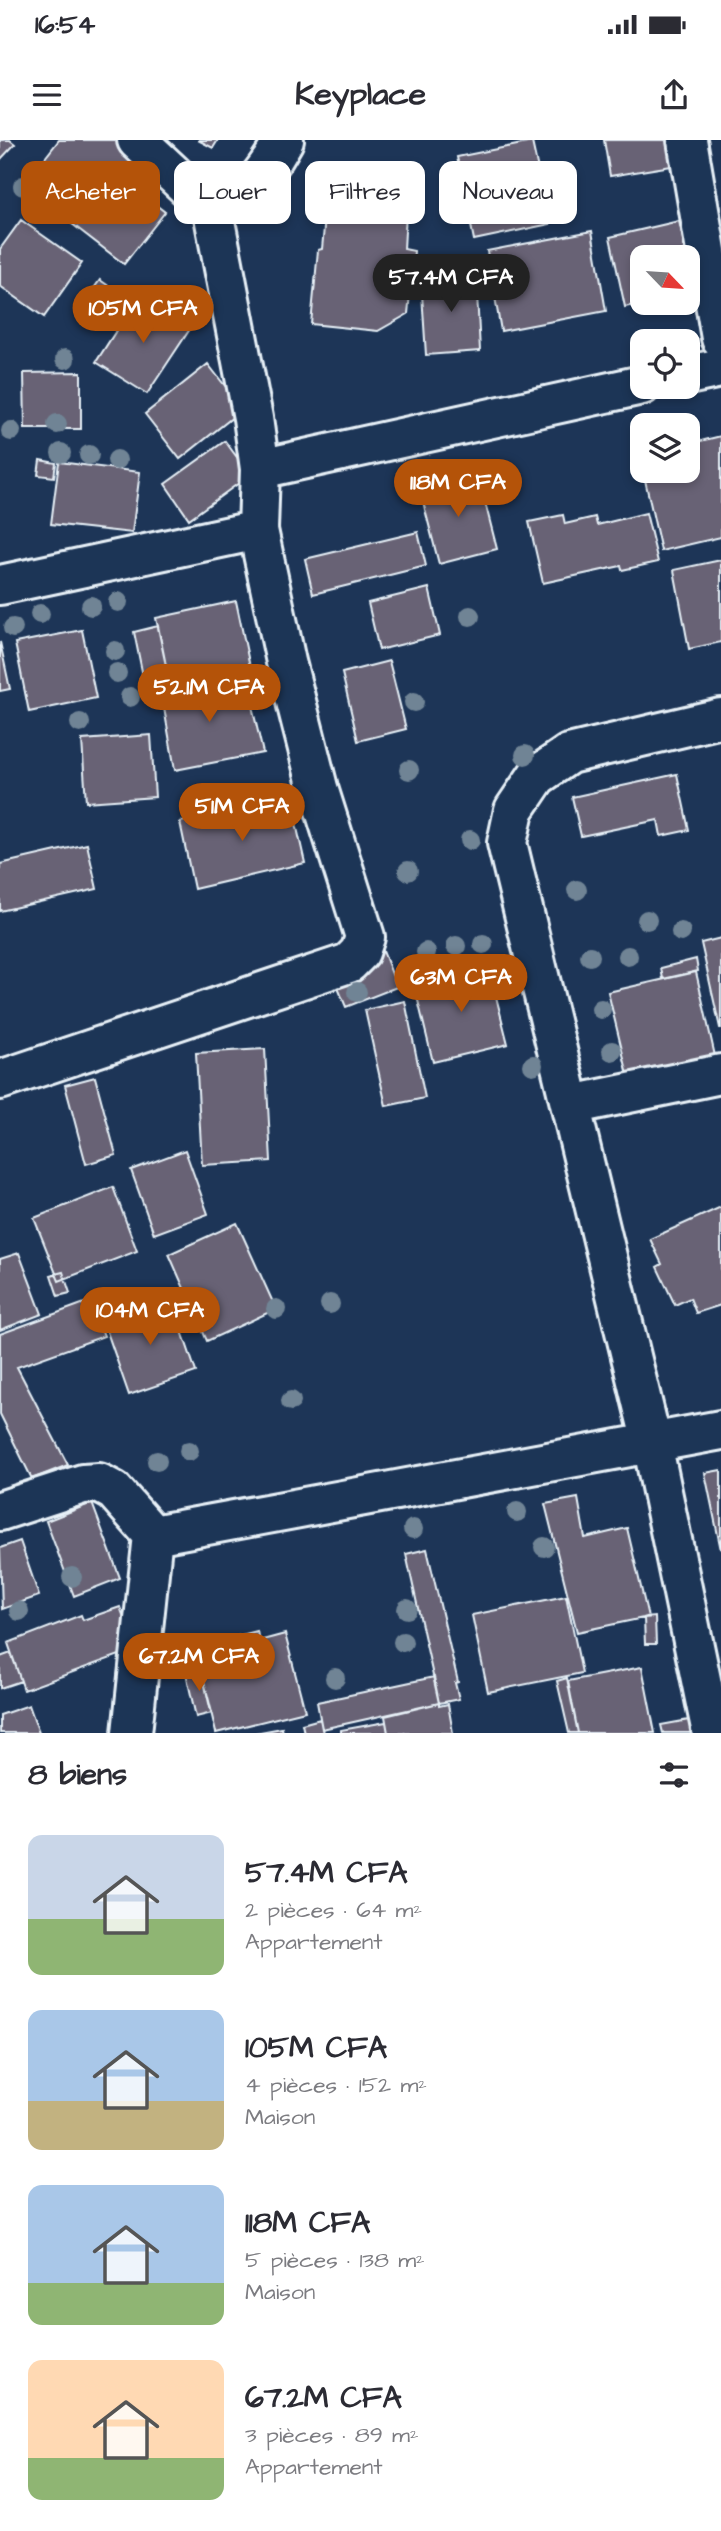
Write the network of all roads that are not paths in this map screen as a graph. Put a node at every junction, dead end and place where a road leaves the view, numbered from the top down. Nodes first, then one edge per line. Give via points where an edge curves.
1 (137, 140) edge
2 (284, 140) edge
3 (687, 140) edge
4 (271, 161) edge
5 (174, 175) edge
6 (216, 224) edge
7 (721, 338) edge
8 (721, 368) edge
9 (700, 372) edge
10 (630, 388) edge
11 (260, 469) junction
12 (258, 530) junction
13 (0, 585) edge
14 (721, 718) edge
15 (721, 1074) edge
16 (0, 1080) edge
17 (571, 1105) junction
18 (721, 1430) edge
19 (652, 1443) junction
20 (0, 1511) edge
21 (153, 1535) junction
22 (132, 1733) edge
23 (712, 1733) edge

1 - 5 street
2 - 4 street
3 - 7 street
6 - 11 street
8 - 9 street
10 - 11 street
11 - 12 street
12 - 13 street
12 - 16 street via 318,788 366,937 360,952 349,963
14 - 17 street via 569,754 537,775 514,810 507,843
15 - 17 street
17 - 19 street
18 - 19 street
19 - 21 street
19 - 23 street
20 - 21 street via 99,1483 114,1491
21 - 22 street

